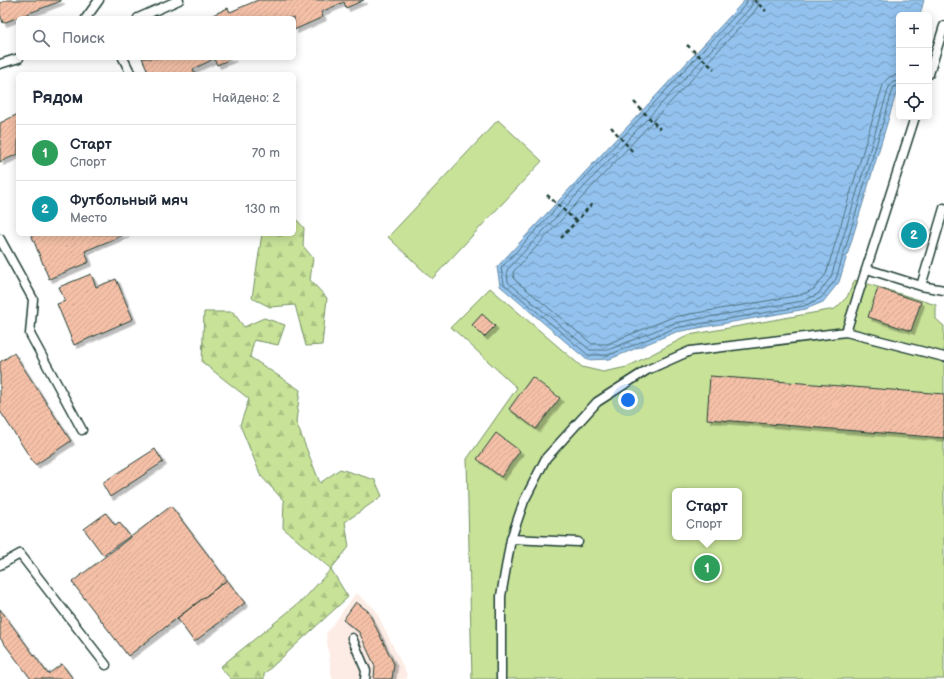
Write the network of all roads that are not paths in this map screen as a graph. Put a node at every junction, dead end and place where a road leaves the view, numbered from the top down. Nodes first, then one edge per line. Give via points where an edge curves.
1 (99, 0) edge
2 (179, 0) edge
3 (87, 16) edge
4 (143, 16) edge
5 (944, 26) edge
6 (16, 59) edge
7 (125, 60) edge
8 (0, 64) edge
9 (932, 64) edge
10 (130, 72) edge
11 (914, 120) edge
12 (944, 208) edge
13 (0, 239) edge
14 (867, 269) junction
15 (921, 286) junction
16 (944, 290) edge
17 (846, 332) junction
18 (944, 357) edge
19 (82, 430) dead end
20 (512, 539) junction
21 (578, 542) dead end
22 (0, 565) edge
23 (352, 638) dead end
24 (106, 665) dead end
25 (365, 679) edge
26 (501, 679) edge

1 - 3 lane
2 - 4 lane
5 - 9 lane
6 - 8 lane
7 - 10 lane
11 - 14 lane
12 - 15 lane
13 - 19 lane via 33,299 30,334
14 - 15 lane
14 - 17 lane
15 - 16 lane
17 - 18 lane
17 - 20 lane via 690,352 647,370 597,402 546,458 524,500
20 - 21 lane
20 - 26 lane via 501,596
22 - 24 lane via 20,554
23 - 25 lane via 366,671

